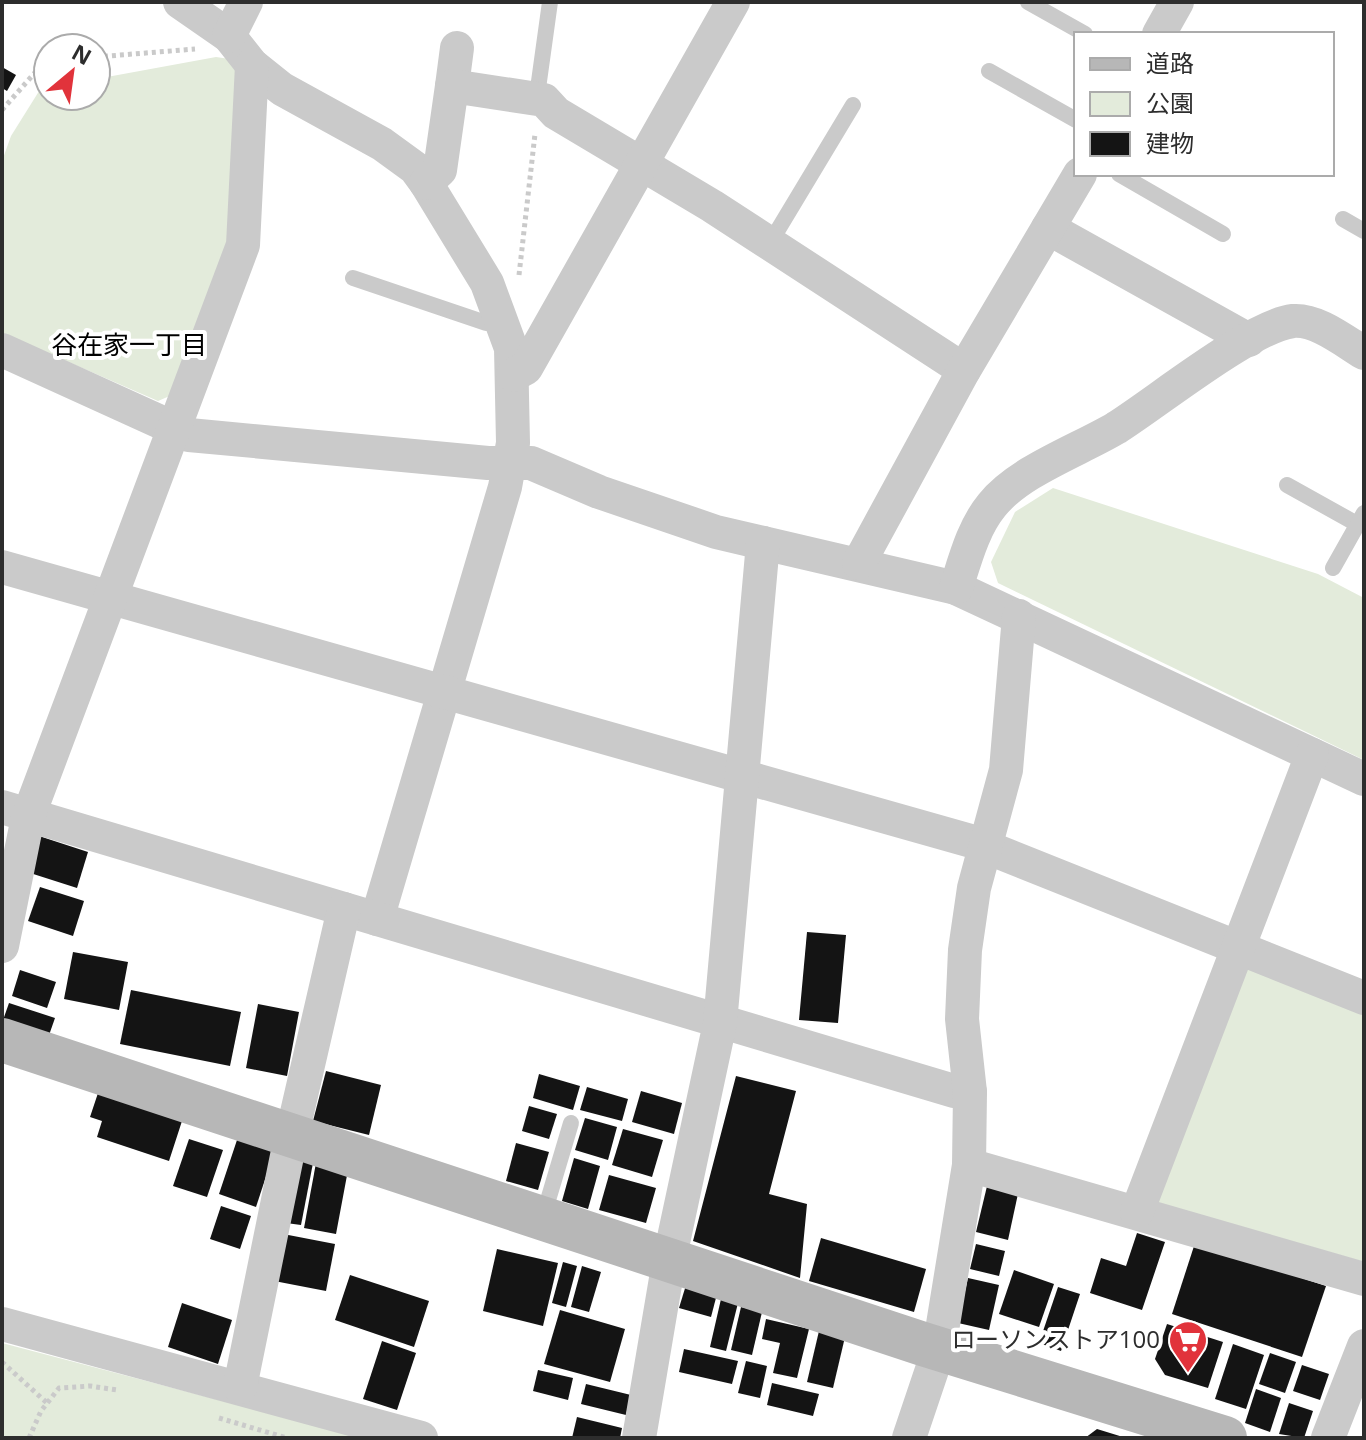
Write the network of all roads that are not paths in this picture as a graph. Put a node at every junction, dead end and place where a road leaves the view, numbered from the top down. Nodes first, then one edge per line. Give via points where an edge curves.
1 (180, 2) edge
2 (246, 2) edge
3 (550, 2) edge
4 (733, 2) edge
5 (1028, 2) edge
6 (1177, 2) edge
7 (1081, 32) edge
8 (1160, 32) edge
9 (225, 33) junction
10 (457, 48) dead end
11 (252, 65) junction
12 (989, 71) dead end
13 (452, 86) junction
14 (853, 105) dead end
15 (536, 107) junction
16 (1074, 119) edge
17 (641, 164) junction
18 (1079, 176) edge
19 (1122, 176) edge
20 (426, 183) junction
21 (1343, 219) dead end
22 (1048, 228) junction
23 (1364, 231) edge
24 (1223, 234) dead end
25 (770, 243) junction
26 (353, 278) dead end
27 (502, 319) junction
28 (1249, 340) junction
29 (2, 350) edge
30 (1364, 353) edge
31 (964, 370) junction
32 (513, 375) junction
33 (172, 429) junction
34 (510, 463) junction
35 (1287, 485) dead end
36 (1360, 518) edge
37 (763, 543) junction
38 (859, 563) junction
39 (2, 567) edge
40 (1333, 568) dead end
41 (956, 588) junction
42 (108, 597) junction
43 (1019, 616) junction
44 (443, 690) junction
45 (1312, 755) junction
46 (743, 775) junction
47 (1364, 779) edge
48 (15, 812) edge
49 (987, 846) junction
50 (344, 909) junction
51 (377, 919) junction
52 (2, 946) edge
53 (1238, 948) junction
54 (1364, 998) edge
55 (720, 1023) junction
56 (2, 1040) edge
57 (970, 1092) junction
58 (571, 1123) dead end
59 (291, 1137) junction
60 (969, 1165) junction
61 (1137, 1212) junction
62 (542, 1218) junction
63 (669, 1261) junction
64 (1364, 1279) edge
65 (2, 1324) edge
66 (1364, 1346) edge
67 (939, 1349) junction
68 (240, 1387) junction
69 (421, 1438) edge
70 (639, 1438) edge
71 (909, 1438) edge
72 (1225, 1438) edge
73 (1328, 1438) edge

1 - 9 street
2 - 9 street
3 - 15 lane
4 - 17 street
5 - 7 lane
6 - 8 street
9 - 11 street
10 - 13 street
11 - 20 street via 282,89 382,144
11 - 33 street via 243,245
12 - 16 lane
13 - 15 street
13 - 20 street via 440,170
14 - 25 lane
15 - 17 street via 544,100 556,113
17 - 25 street
17 - 32 street via 526,368
18 - 22 street
19 - 24 lane
20 - 27 street via 487,283
21 - 23 lane
22 - 28 street
22 - 31 street
25 - 31 street
26 - 27 lane via 486,323
27 - 32 street
28 - 30 street via 1292,321 1309,322
28 - 41 street via 1115,428 1010,487 979,526
29 - 33 street
31 - 38 street
32 - 34 street
33 - 34 street via 214,440
33 - 42 street
34 - 37 street via 531,463 672,517
34 - 44 street
35 - 36 lane
36 - 40 lane
37 - 38 street
37 - 46 street
38 - 41 street
39 - 42 street
41 - 43 street
42 - 44 street
42 - 48 street
43 - 45 street
43 - 49 street via 1006,770
44 - 46 street
44 - 51 street
45 - 47 street
45 - 53 street
46 - 49 street
46 - 55 street
48 - 50 street
48 - 52 street
49 - 53 street
49 - 57 street via 974,888 965,950 962,1019
50 - 51 street
50 - 59 street
51 - 55 street
53 - 54 street
53 - 61 street
55 - 57 street
55 - 63 street
56 - 59 street
57 - 60 street
58 - 62 lane
59 - 62 street
59 - 68 street
60 - 61 street
60 - 67 street
61 - 64 street
62 - 63 street
63 - 67 street
63 - 70 street
65 - 68 street
66 - 73 street
67 - 71 street
67 - 72 street
68 - 69 street

